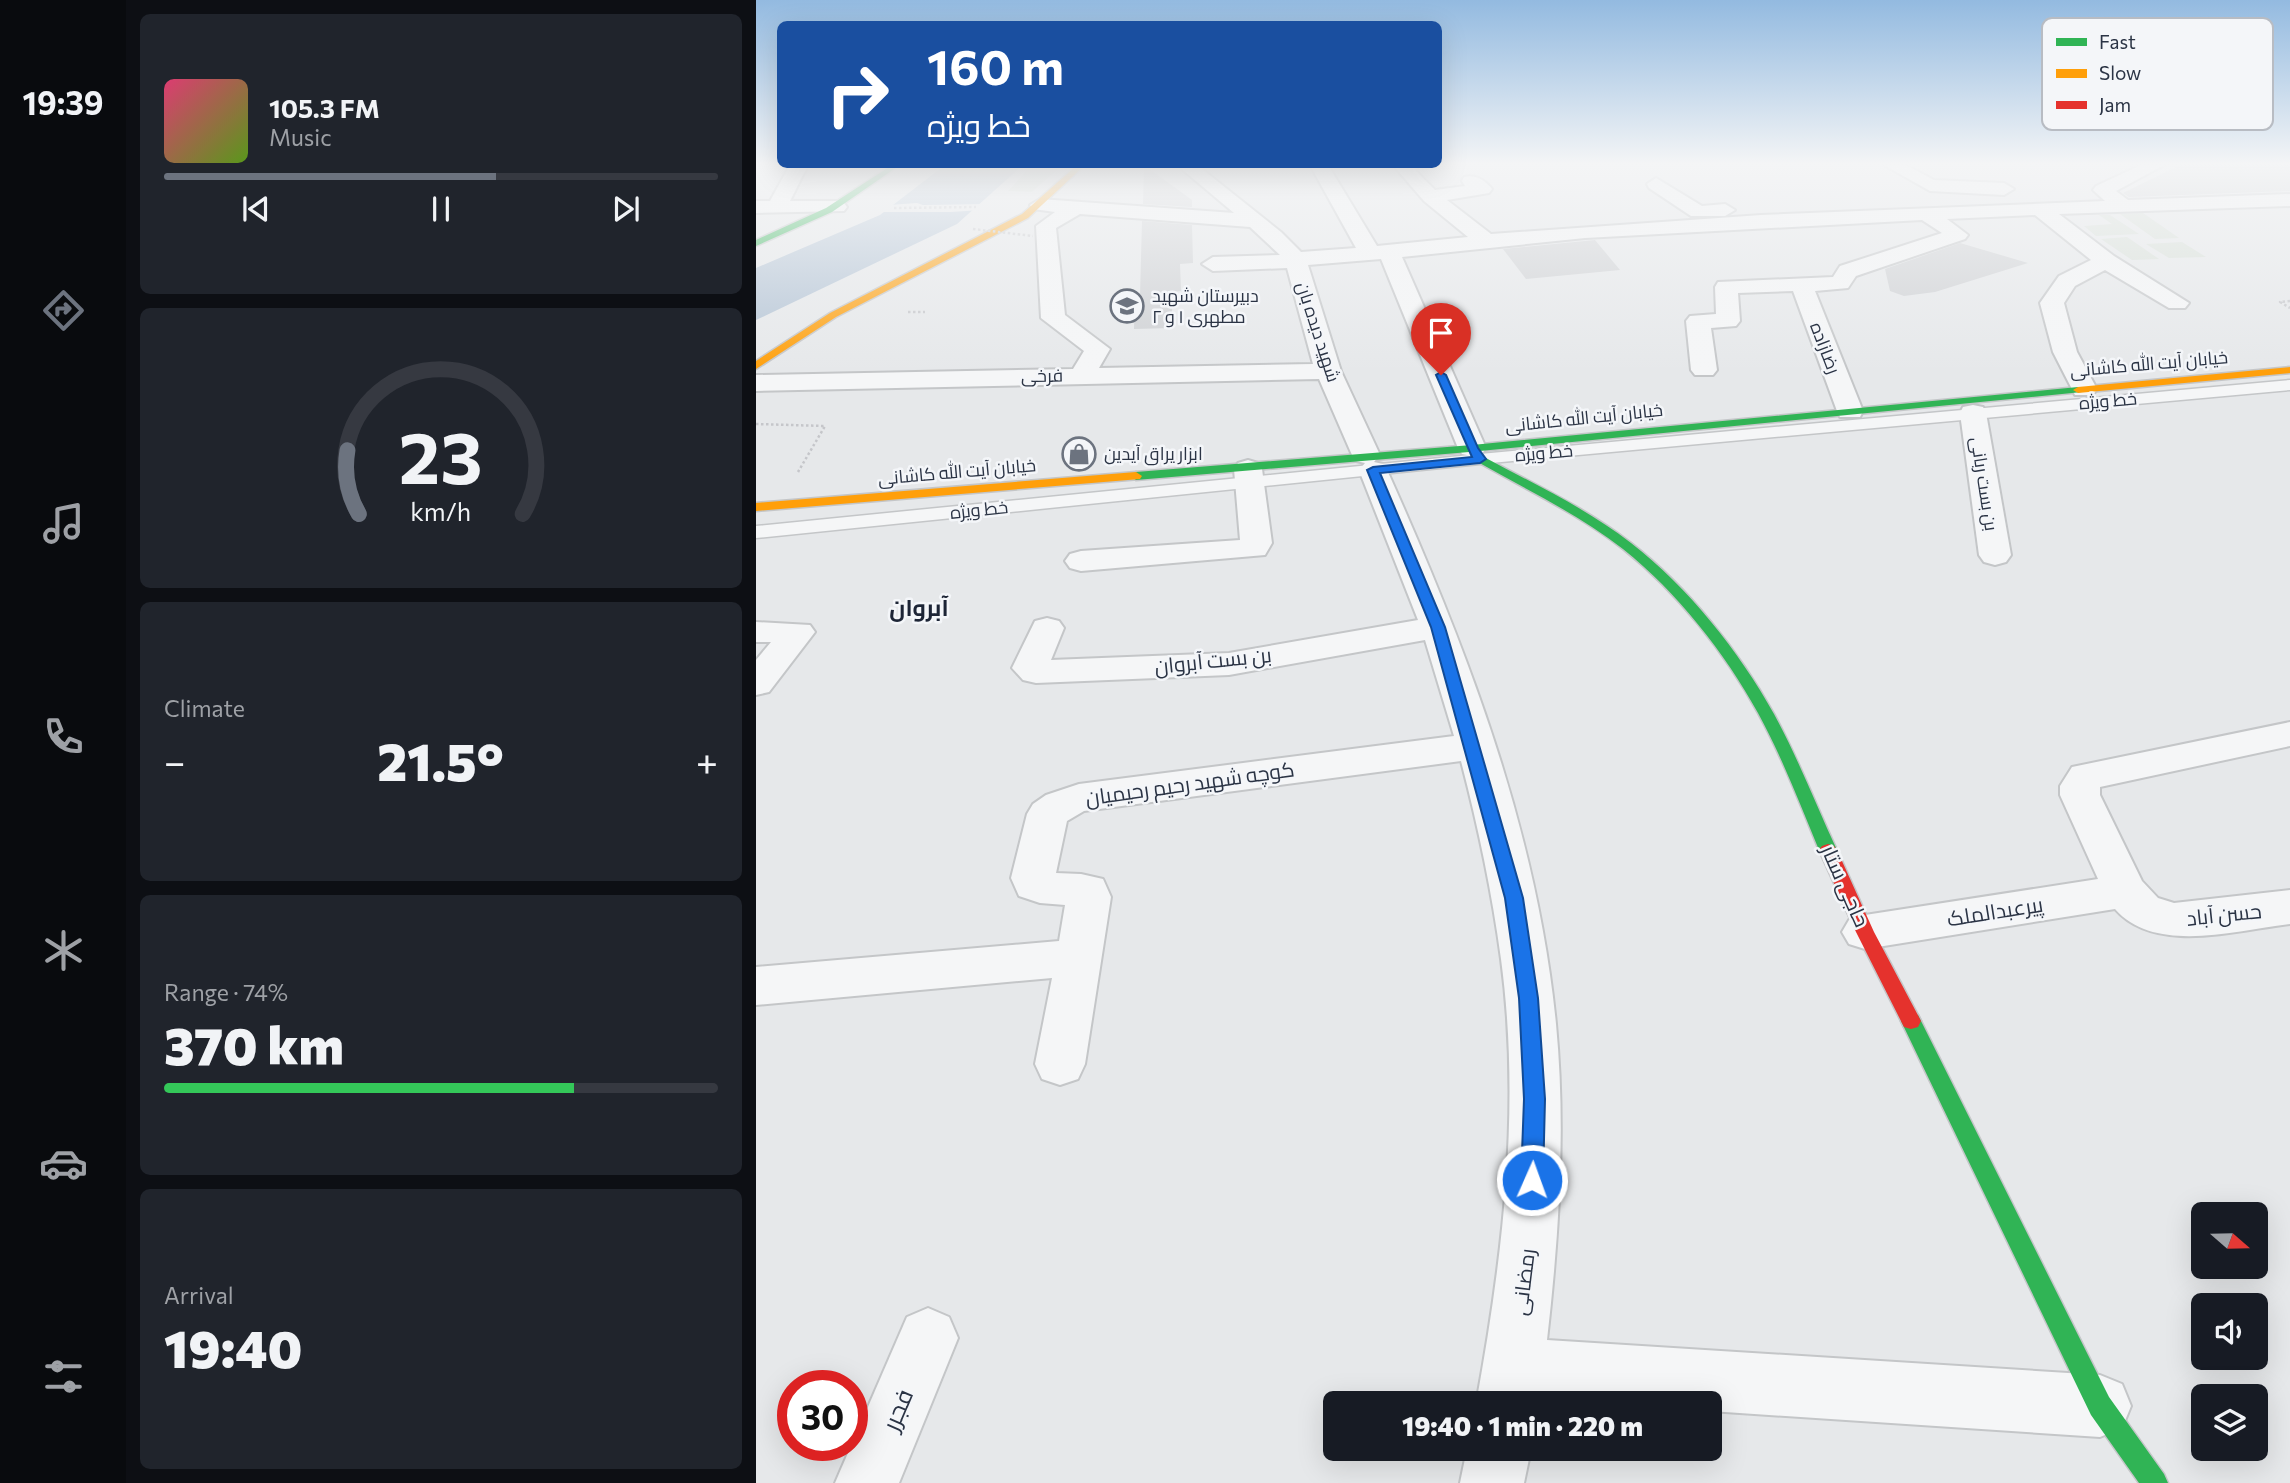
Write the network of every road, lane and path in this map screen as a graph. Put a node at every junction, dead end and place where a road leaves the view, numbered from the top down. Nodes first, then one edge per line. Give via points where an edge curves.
1 (776, 234) edge
2 (992, 234) edge
3 (995, 234) edge
4 (1045, 234) edge
5 (1272, 234) edge
6 (1366, 234) edge
7 (1478, 234) edge
8 (1563, 234) edge
9 (1957, 234) edge
10 (2072, 234) edge
11 (756, 243) edge
12 (1489, 243) junction
13 (1044, 246) junction
14 (1380, 254) junction
15 (1295, 260) junction
16 (2106, 261) junction
17 (1213, 264) dead end
18 (1801, 284) junction
19 (2290, 301) edge
20 (2177, 303) dead end
21 (2290, 308) edge
22 (756, 366) edge
23 (2290, 369) edge
24 (1704, 370) dead end
25 (1328, 371) junction
26 (1082, 375) junction
27 (756, 383) edge
28 (2290, 385) edge
29 (2084, 389) junction
30 (1850, 411) junction
31 (1973, 413) junction
32 (756, 424) edge
33 (1476, 454) junction
34 (1369, 463) junction
35 (1249, 476) junction
36 (778, 506) junction
37 (756, 508) edge
38 (756, 533) edge
39 (1995, 555) dead end
40 (1081, 561) dead end
41 (1438, 627) junction
42 (1047, 628) dead end
43 (756, 632) edge
44 (756, 684) edge
45 (2290, 734) edge
46 (1474, 746) junction
47 (2125, 891) junction
48 (2290, 907) edge
49 (1865, 932) junction
50 (1079, 957) junction
51 (756, 986) edge
52 (1060, 1064) dead end
53 (928, 1338) dead end
54 (1510, 1385) edge
55 (2100, 1406) junction
56 (1497, 1461) edge
57 (867, 1483) edge
58 (1492, 1483) edge
59 (2155, 1483) edge

1 - 11 main road
2 - 22 main road via 833,315
3 - 13 path, bridge
4 - 13 street
5 - 15 street, شهید دیده بان
6 - 14 street
7 - 12 street
8 - 12 street
9 - 18 street via 1848,271 1840,282
10 - 16 street
12 - 14 street
13 - 26 street via 1053,318 1098,349
14 - 15 street
14 - 33 street
15 - 17 street
15 - 25 street, شهید دیده بان
16 - 20 street
16 - 29 street via 2067,281 2052,303 2065,352
18 - 24 street via 1726,288 1728,321 1698,321
18 - 30 street, رضازاده
19 - 21 path via 2280,302
23 - 29 main road, خیابان آیت الله کاشانی
25 - 26 street, فرخی
25 - 34 street, شهید دیده بان
26 - 27 street, فرخی
28 - 31 lane, خط ویژه
29 - 30 main road, خیابان آیت الله کاشانی
30 - 33 main road, خیابان آیت الله کاشانی
31 - 33 lane, خط ویژه
31 - 39 street, بن بست ربانی
32 - 36 path via 825,426
33 - 34 lane, خط ویژه
33 - 49 main road, حاجی ستار via 1629,548 1730,657 1766,713
34 - 35 lane, خط ویژه
34 - 41 street, رمضانی
35 - 36 main road, خیابان آیت الله کاشانی
35 - 38 lane, خط ویژه
35 - 40 street via 1254,548
36 - 37 main road, خیابان آیت الله کاشانی
41 - 42 street, بن بست آبروان via 1229,664 1036,672 1030,668
41 - 46 street, رمضانی
43 - 44 street via 798,632
45 - 47 street via 2086,776 2080,795
46 - 50 street, کوچه شهید رحیم رحیمیان via 1079,798 1060,805 1048,814 1033,878 1034,885 1043,889 1088,891
46 - 54 street, رمضانی via 1514,898 1529,998 1534,1099 1531,1233
47 - 48 street, حسن آباد via 2142,910 2174,920
47 - 49 street, پیرعبدالملک
49 - 55 main road, حاجی ستار
50 - 51 street
50 - 52 street
53 - 57 street, فجرر
54 - 55 street
55 - 59 main road, حاجی ستار
56 - 58 street

